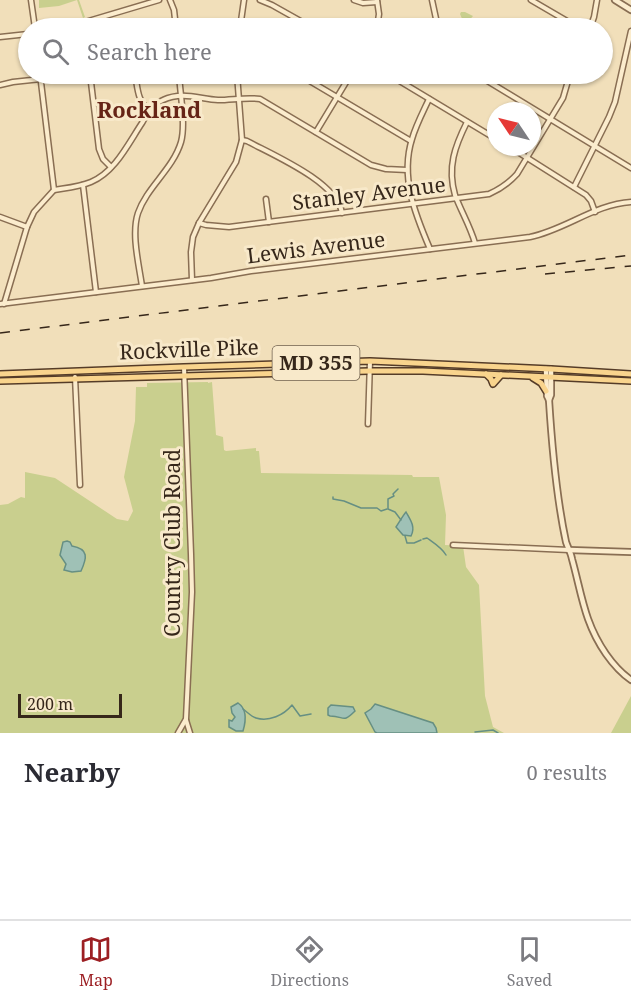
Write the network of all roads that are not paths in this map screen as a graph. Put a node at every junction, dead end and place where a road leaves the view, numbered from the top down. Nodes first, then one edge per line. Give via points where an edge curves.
1 (31, 0) edge
2 (159, 0) edge
3 (170, 0) edge
4 (244, 0) edge
5 (260, 0) edge
6 (354, 0) edge
7 (432, 0) edge
8 (531, 0) edge
9 (597, 0) edge
10 (615, 0) edge
11 (377, 1) edge
12 (631, 10) edge
13 (34, 18) edge
14 (107, 18) edge
15 (175, 18) edge
16 (241, 18) edge
17 (296, 18) edge
18 (378, 18) edge
19 (436, 18) edge
20 (562, 18) edge
21 (594, 18) edge
22 (631, 31) edge
23 (18, 35) edge
24 (0, 38) edge
25 (18, 82) edge
26 (42, 84) edge
27 (91, 84) edge
28 (137, 84) edge
29 (180, 84) edge
30 (237, 84) edge
31 (315, 84) edge
32 (345, 84) edge
33 (404, 84) edge
34 (493, 84) edge
35 (567, 84) edge
36 (0, 85) edge
37 (181, 96) junction
38 (337, 97) junction
39 (238, 98) junction
40 (429, 99) junction
41 (149, 111) junction
42 (551, 118) junction
43 (467, 122) junction
44 (316, 132) junction
45 (487, 134) edge
46 (242, 140) junction
47 (411, 141) junction
48 (594, 146) junction
49 (528, 157) junction
50 (111, 167) junction
51 (631, 168) edge
52 (407, 170) junction
53 (83, 184) junction
54 (574, 187) junction
55 (54, 190) junction
56 (266, 198) dead end
57 (457, 199) junction
58 (631, 202) edge
59 (412, 204) junction
60 (595, 212) junction
61 (342, 213) junction
62 (0, 217) edge
63 (269, 222) junction
64 (199, 223) junction
65 (27, 227) junction
66 (475, 243) junction
67 (430, 249) junction
68 (192, 280) junction
69 (142, 286) junction
70 (96, 292) junction
71 (2, 304) edge
72 (370, 361) junction
73 (184, 367) junction
74 (130, 369) junction
75 (548, 369) junction
76 (369, 370) junction
77 (75, 371) junction
78 (0, 374) edge
79 (485, 374) junction
80 (631, 374) edge
81 (185, 375) junction
82 (501, 375) junction
83 (131, 376) junction
84 (529, 376) junction
85 (75, 378) junction
86 (548, 378) junction
87 (0, 381) edge
88 (631, 381) edge
89 (546, 391) junction
90 (549, 400) junction
91 (368, 424) dead end
92 (80, 485) dead end
93 (453, 545) dead end
94 (569, 550) junction
95 (631, 552) edge
96 (631, 681) edge
97 (186, 719) junction
98 (178, 733) edge
99 (190, 733) edge

1 - 13 street
2 - 14 street
3 - 15 street
4 - 16 street
5 - 17 street
6 - 11 street
7 - 19 street
8 - 20 street
9 - 21 street
10 - 12 street
11 - 18 street
22 - 48 street via 615,102
23 - 24 street
25 - 36 street
26 - 55 street
27 - 50 street via 99,149
28 - 41 street via 142,104
29 - 37 street
30 - 39 street
31 - 38 street
32 - 38 street
33 - 40 street
34 - 42 street
35 - 42 street, Stanley Avenue
37 - 39 street
37 - 41 street via 163,100
37 - 69 street via 181,141 142,206 136,225
38 - 44 street
38 - 47 street
39 - 44 street via 260,99
39 - 46 street
40 - 43 street
40 - 47 street
41 - 50 street
42 - 48 street
42 - 49 street, Stanley Avenue
43 - 45 street
43 - 57 street via 452,163
44 - 52 street via 370,165
46 - 61 street via 316,179 340,203
46 - 64 street via 236,162
47 - 52 street
48 - 51 street
48 - 54 street
49 - 54 street
49 - 57 street, Stanley Avenue via 501,188
50 - 53 street
52 - 59 street
53 - 55 street
53 - 70 street
54 - 60 street via 586,195
55 - 65 street via 34,212
56 - 63 street
57 - 59 street, Stanley Avenue
57 - 66 street
58 - 60 street, Lewis Avenue
59 - 61 street, Stanley Avenue
59 - 67 street
60 - 66 street, Lewis Avenue via 544,234
61 - 63 street, Stanley Avenue
62 - 65 street
63 - 64 street, Stanley Avenue via 229,227
64 - 68 street via 191,252
65 - 71 street
66 - 67 street, Lewis Avenue
67 - 68 street, Lewis Avenue
68 - 69 street, Lewis Avenue
69 - 70 street, Lewis Avenue
70 - 71 street, Lewis Avenue
72 - 73 main road, Rockville Pike / MD 355
72 - 75 main road, Rockville Pike / MD 355
72 - 76 street
73 - 74 main road, Rockville Pike / MD 355
73 - 81 street, Country Club Road
74 - 77 main road, Rockville Pike / MD 355
74 - 83 main road
75 - 80 main road, Rockville Pike / MD 355
75 - 86 street
76 - 79 main road, Rockville Pike / MD 355
76 - 81 main road, Rockville Pike / MD 355
76 - 91 street
77 - 78 main road, Rockville Pike / MD 355
77 - 85 street
79 - 82 main road, Rockville Pike / MD 355
79 - 82 main road via 493,384
81 - 83 main road, Rockville Pike / MD 355
81 - 97 street, Country Club Road via 192,554
82 - 84 main road, Rockville Pike / MD 355
83 - 85 main road, Rockville Pike / MD 355
84 - 86 main road, Rockville Pike / MD 355
84 - 89 main road
85 - 87 main road, Rockville Pike / MD 355
85 - 92 street
86 - 88 main road, Rockville Pike / MD 355
86 - 89 street
86 - 90 street
89 - 90 street
90 - 94 street
93 - 94 street
94 - 95 street
94 - 96 street via 591,630 612,662
97 - 98 street, Country Club Road
97 - 99 street, Country Club Road

